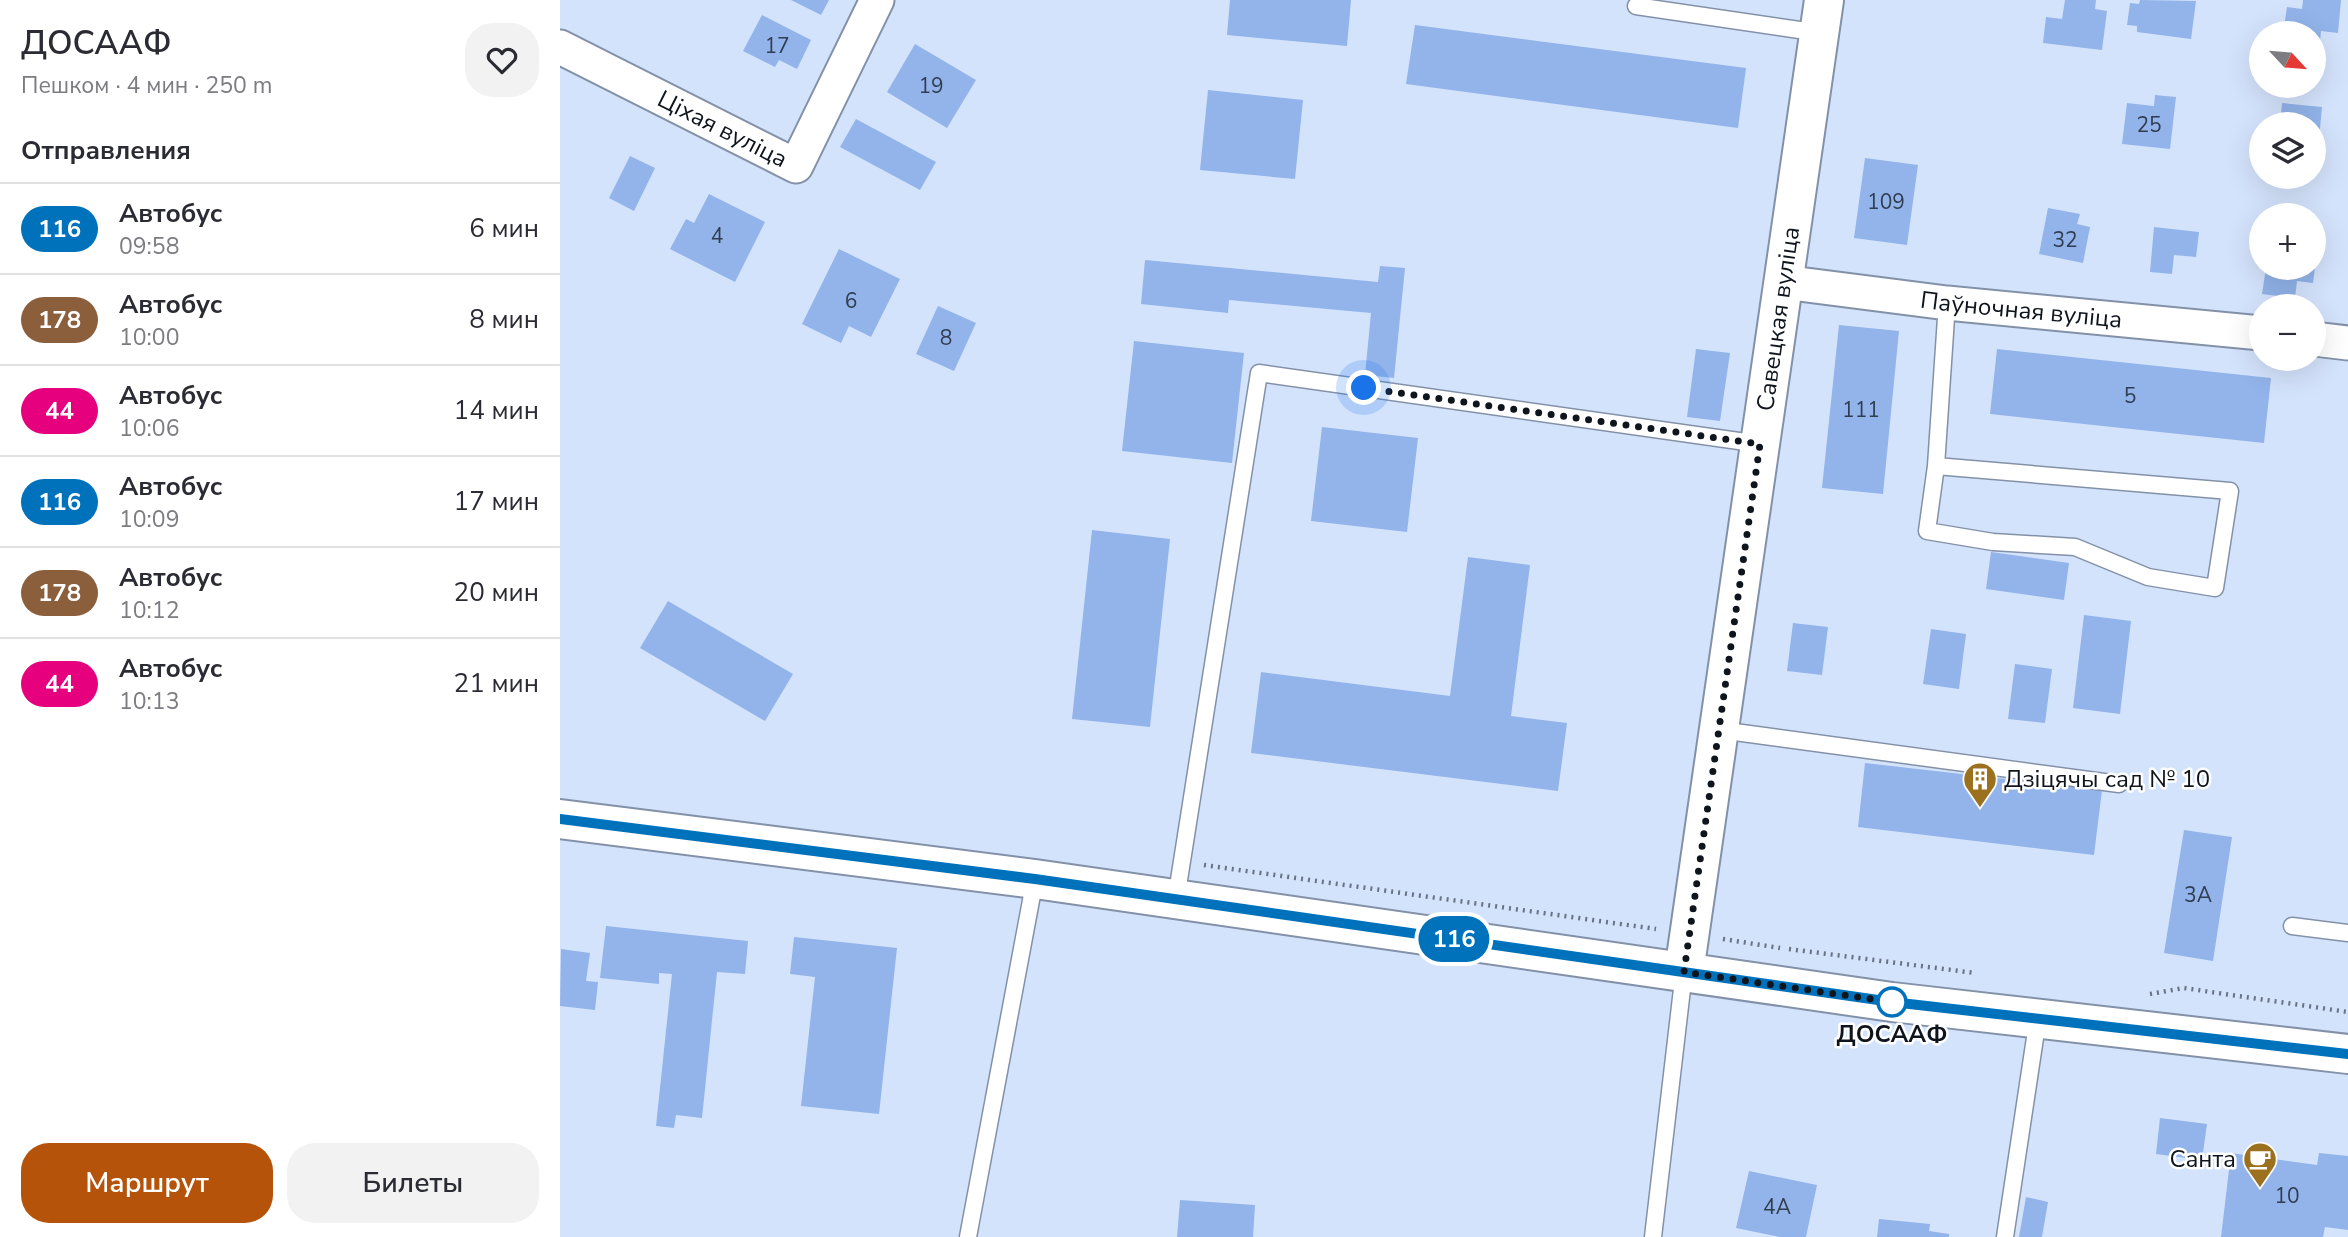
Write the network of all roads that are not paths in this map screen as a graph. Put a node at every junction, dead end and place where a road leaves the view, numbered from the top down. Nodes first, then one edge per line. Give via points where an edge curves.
1 (877, 0) edge
2 (1636, 6) dead end
3 (1822, 16) edge
4 (560, 47) edge
5 (1783, 282) junction
6 (1947, 303) junction
7 (2249, 333) edge
8 (2326, 340) edge
9 (2348, 343) edge
10 (1760, 444) junction
11 (1936, 466) junction
12 (1720, 730) junction
13 (2119, 784) dead end
14 (560, 819) edge
15 (1035, 879) junction
16 (1175, 900) junction
17 (2292, 926) dead end
18 (2348, 933) edge
19 (1684, 972) junction
20 (2038, 1018) junction
21 (2348, 1054) edge
22 (968, 1237) edge
23 (1653, 1237) edge
24 (2005, 1237) edge

1 - 4 street, Ціхая вуліца via 796,166
2 - 3 lane
3 - 5 main road, Савецкая вуліца
5 - 6 street, Паўночная вуліца
5 - 10 main road, Савецкая вуліца
6 - 7 street, Паўночная вуліца
6 - 11 lane
8 - 9 street
10 - 12 main road, Савецкая вуліца
10 - 16 lane via 1259,373
11 - 11 lane via 2230,491 2216,588 2148,577 2075,547 1993,542 1927,531
12 - 13 lane
12 - 19 main road, Савецкая вуліца
14 - 15 main road
15 - 16 main road
15 - 22 lane
16 - 19 main road
17 - 18 lane
19 - 20 main road
19 - 23 lane
20 - 21 main road
20 - 24 lane

